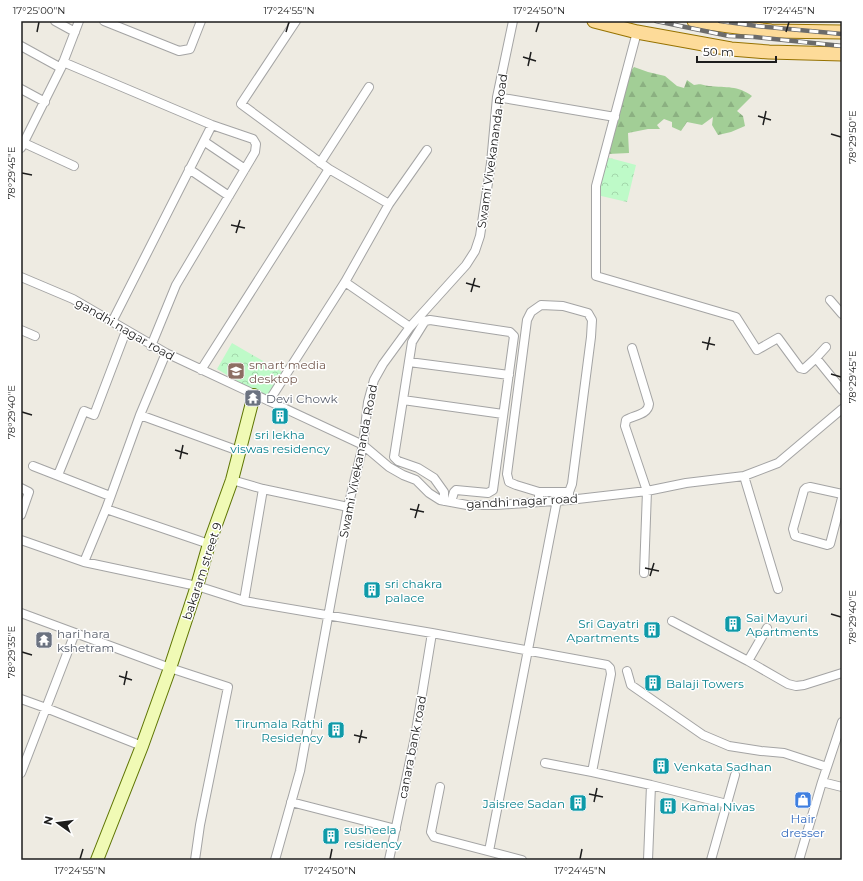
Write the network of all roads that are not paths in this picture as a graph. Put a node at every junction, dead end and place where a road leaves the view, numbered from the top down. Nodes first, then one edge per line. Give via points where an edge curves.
1 (55, 21) edge
2 (79, 21) edge
3 (104, 21) edge
4 (201, 21) edge
5 (296, 21) edge
6 (513, 21) edge
7 (594, 21) edge
8 (694, 21) edge
9 (771, 31) junction
10 (75, 32) junction
11 (637, 32) junction
12 (842, 32) edge
13 (21, 46) edge
14 (768, 52) junction
15 (842, 54) edge
16 (62, 65) junction
17 (369, 87) dead end
18 (21, 89) edge
19 (497, 97) junction
20 (45, 102) junction
21 (615, 116) junction
22 (212, 125) junction
23 (205, 142) junction
24 (22, 146) edge
25 (427, 150) dead end
26 (320, 163) junction
27 (74, 166) dead end
28 (189, 169) junction
29 (245, 169) junction
30 (329, 169) junction
31 (229, 196) junction
32 (389, 204) junction
33 (21, 277) edge
34 (345, 282) junction
35 (830, 300) dead end
36 (842, 314) edge
37 (112, 322) junction
38 (410, 327) junction
39 (21, 330) edge
40 (126, 331) junction
41 (35, 336) dead end
42 (151, 346) junction
43 (826, 347) dead end
44 (632, 348) dead end
45 (166, 353) junction
46 (816, 358) junction
47 (409, 362) junction
48 (201, 370) junction
49 (509, 375) junction
50 (842, 390) edge
51 (254, 395) junction
52 (403, 400) junction
53 (269, 401) junction
54 (842, 409) edge
55 (503, 414) junction
56 (140, 415) junction
57 (362, 445) junction
58 (239, 451) junction
59 (33, 466) dead end
60 (58, 475) junction
61 (744, 476) junction
62 (232, 480) junction
63 (21, 488) edge
64 (263, 489) junction
65 (443, 491) junction
66 (647, 491) junction
67 (454, 492) junction
68 (539, 492) junction
69 (842, 494) edge
70 (110, 496) junction
71 (569, 496) junction
72 (842, 498) edge
73 (557, 500) junction
74 (448, 502) junction
75 (539, 502) junction
76 (348, 507) junction
77 (106, 509) junction
78 (21, 515) edge
79 (21, 540) edge
80 (209, 544) junction
81 (84, 562) junction
82 (644, 573) dead end
83 (197, 586) junction
84 (778, 589) dead end
85 (244, 601) junction
86 (21, 613) edge
87 (329, 615) junction
88 (672, 621) dead end
89 (767, 628) dead end
90 (75, 633) junction
91 (432, 633) junction
92 (528, 650) junction
93 (748, 661) junction
94 (170, 668) junction
95 (628, 671) dead end
96 (842, 673) edge
97 (21, 699) edge
98 (46, 708) junction
99 (842, 722) edge
100 (142, 746) junction
101 (545, 763) dead end
102 (827, 767) junction
103 (592, 772) junction
104 (21, 773) edge
105 (735, 775) dead end
106 (822, 782) junction
107 (651, 785) junction
108 (440, 787) dead end
109 (842, 787) edge
110 (291, 802) junction
111 (726, 804) junction
112 (396, 829) junction
113 (489, 851) junction
114 (97, 860) edge
115 (195, 860) edge
116 (275, 860) edge
117 (389, 860) edge
118 (522, 860) edge
119 (648, 860) edge
120 (711, 860) edge
121 (799, 860) edge

1 - 10 street
2 - 10 street
3 - 4 street via 179,51 190,49
5 - 26 street via 241,104
6 - 19 street, Swami Vivekananda Road
7 - 11 main road
8 - 9 main road
9 - 12 main road
9 - 14 main road
10 - 16 street
11 - 14 main road via 731,49
11 - 21 street
13 - 16 street
14 - 15 main road
16 - 20 street
16 - 22 street
17 - 26 street
18 - 20 street
19 - 21 street
19 - 38 street, Swami Vivekananda Road via 491,163 480,236 475,251 466,265
20 - 24 street
21 - 46 street via 596,186 596,276 736,317 757,350 778,338 800,368 804,369
22 - 23 street
22 - 29 street via 253,139 256,152
23 - 28 street
23 - 29 street
24 - 27 street
25 - 32 street
26 - 30 street
28 - 31 street
28 - 37 street
29 - 31 street
30 - 32 street
30 - 48 street
31 - 42 street via 176,285
32 - 34 street
33 - 37 street, gandhi nagar road via 73,299
34 - 38 street
34 - 53 street
35 - 36 street
37 - 40 street, gandhi nagar road
38 - 57 street, Swami Vivekananda Road via 374,380
39 - 41 street
40 - 42 street, gandhi nagar road
40 - 60 street via 94,414 84,411
42 - 45 street, gandhi nagar road
43 - 46 street
44 - 66 street via 648,408 646,412 626,420 625,426
45 - 48 street, gandhi nagar road
45 - 56 street
46 - 50 street
47 - 49 street
47 - 49 street via 412,342 425,321 430,320 512,333 514,336
47 - 52 street
48 - 51 street, gandhi nagar road
49 - 55 street
51 - 53 street, gandhi nagar road
51 - 58 street, bakaram street 9
52 - 55 street
52 - 65 street via 394,457 434,478
53 - 57 street, gandhi nagar road
54 - 61 street, gandhi nagar road via 778,463
55 - 67 street via 493,490 488,493 458,489
56 - 58 street
56 - 70 street
57 - 74 street, gandhi nagar road via 389,467 416,480 429,493
57 - 76 street, Swami Vivekananda Road
58 - 62 street, bakaram street 9
59 - 60 street
60 - 70 street
61 - 66 street, gandhi nagar road
61 - 84 street
62 - 64 street
62 - 80 street, bakaram street 9
63 - 78 street via 29,492
64 - 76 street
64 - 85 street
65 - 67 street
65 - 74 street
66 - 71 street, gandhi nagar road
66 - 82 street
67 - 74 street
68 - 71 street
68 - 71 street via 509,482 507,474 527,320 531,312 541,305 575,308 588,313 592,320
68 - 75 street
69 - 72 street via 806,488 793,529 795,536 830,544
70 - 77 street
71 - 73 street, gandhi nagar road
73 - 75 street, gandhi nagar road
73 - 92 street
74 - 75 street, gandhi nagar road via 497,505
76 - 87 street, Swami Vivekananda Road
77 - 80 street
77 - 81 street
79 - 81 street
80 - 83 street, bakaram street 9
81 - 83 street
83 - 85 street
83 - 94 street, bakaram street 9
85 - 87 street
86 - 90 street
87 - 91 street
87 - 110 street, Swami Vivekananda Road via 300,771
88 - 93 street
89 - 93 street
90 - 94 street
90 - 98 street
91 - 92 street
91 - 112 street, canara bank road via 415,737
92 - 103 street via 607,665 610,668 611,674
92 - 113 street
93 - 96 street via 796,686
94 - 100 street, bakaram street 9
94 - 115 street via 228,687
95 - 102 street via 631,685 703,735 729,746 784,753
97 - 98 street
98 - 100 street
98 - 104 street
99 - 102 street
100 - 114 street, bakaram street 9
101 - 103 street
102 - 106 street
103 - 107 street
105 - 111 street
106 - 109 street
106 - 121 street
107 - 111 street
107 - 119 street
108 - 113 street via 431,832 434,837
110 - 112 street
110 - 116 street, Swami Vivekananda Road
111 - 120 street
112 - 117 street, canara bank road
113 - 118 street

